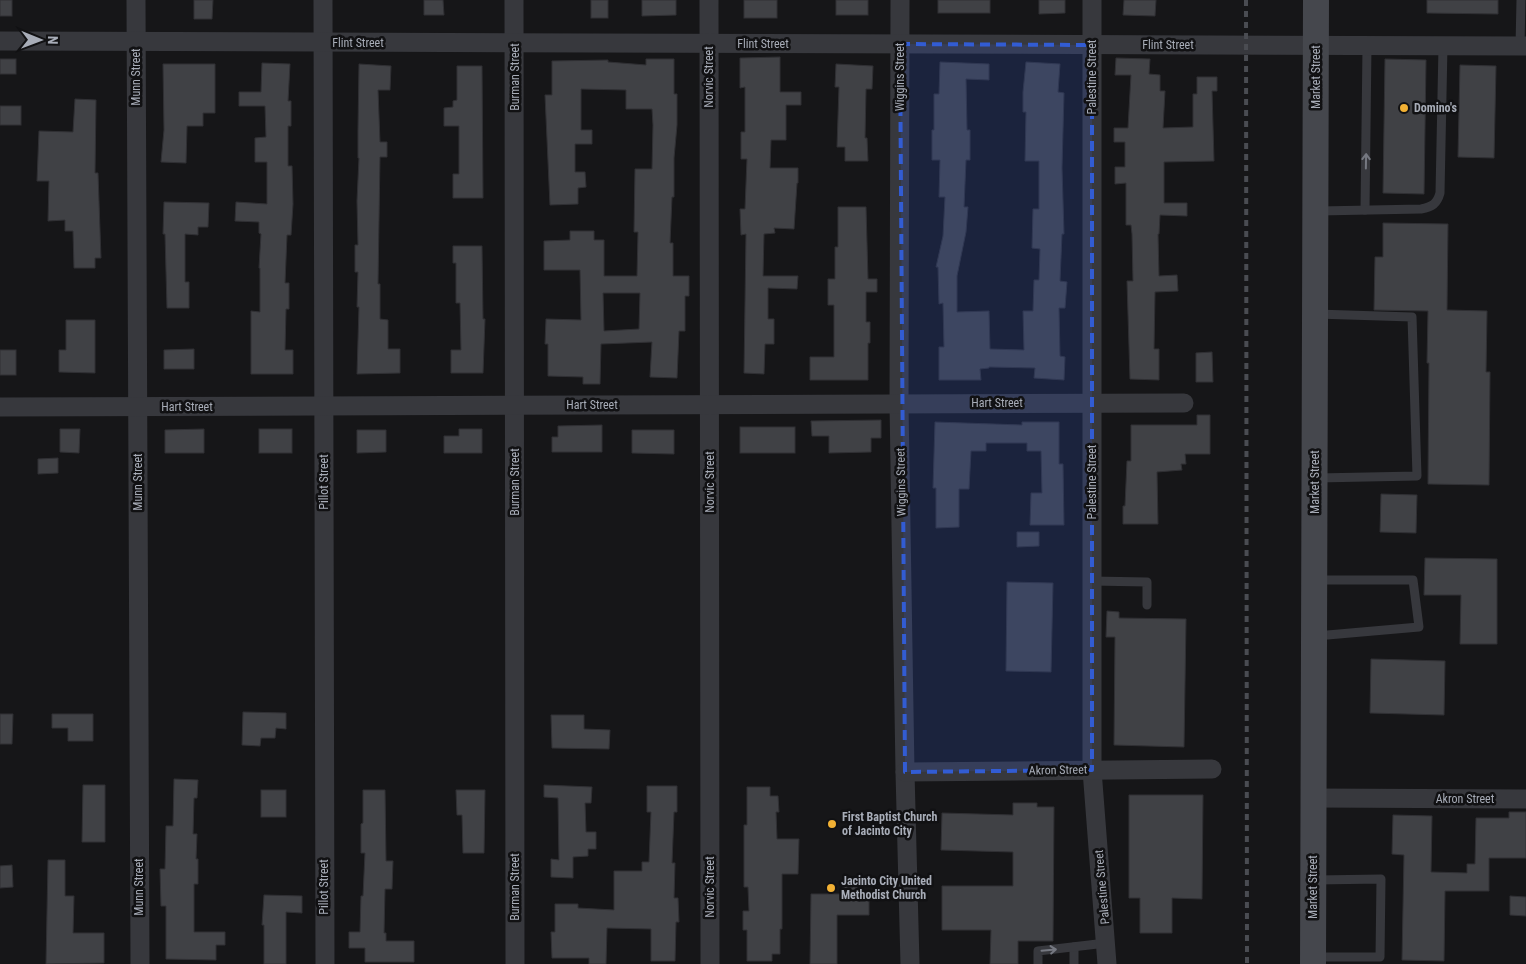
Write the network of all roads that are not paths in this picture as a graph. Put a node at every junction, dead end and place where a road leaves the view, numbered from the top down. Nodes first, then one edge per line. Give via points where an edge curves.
1 (136, 0) edge
2 (323, 0) edge
3 (514, 0) edge
4 (709, 0) edge
5 (900, 0) edge
6 (1092, 0) edge
7 (1316, 0) edge
8 (1520, 0) edge
9 (0, 42) edge
10 (136, 42) junction
11 (323, 43) junction
12 (514, 43) junction
13 (709, 44) junction
14 (900, 44) junction
15 (1092, 45) junction
16 (1316, 46) junction
17 (1368, 46) junction
18 (1443, 46) junction
19 (1523, 46) edge
20 (1365, 210) junction
21 (1316, 211) junction
22 (1315, 314) junction
23 (1092, 403) junction
24 (1184, 403) dead end
25 (710, 404) junction
26 (899, 404) junction
27 (514, 405) junction
28 (324, 406) junction
29 (0, 407) edge
30 (137, 407) junction
31 (1315, 478) junction
32 (1314, 580) junction
33 (1092, 581) junction
34 (1148, 605) dead end
35 (1314, 636) junction
36 (1212, 769) dead end
37 (1092, 770) junction
38 (905, 772) junction
39 (1313, 798) junction
40 (1526, 799) edge
41 (1313, 880) junction
42 (1106, 943) junction
43 (1074, 947) junction
44 (1313, 961) edge
45 (140, 964) edge
46 (324, 964) edge
47 (515, 964) edge
48 (710, 964) edge
49 (910, 964) edge
50 (1038, 964) edge
51 (1074, 964) edge
52 (1107, 964) edge

1 - 10 street, Munn Street
2 - 11 street, Pillot Street
3 - 12 street, Burman Street
4 - 13 street, Norvic Street
5 - 14 street, Wiggins Street
6 - 15 street, Palestine Street
7 - 16 main road, Market Street
8 - 19 lane
9 - 10 street, Flint Street
10 - 11 street, Flint Street
10 - 30 street, Munn Street
11 - 12 street, Flint Street
11 - 28 street, Pillot Street
12 - 13 street, Flint Street
12 - 27 street, Burman Street
13 - 14 street, Flint Street
13 - 25 street, Norvic Street
14 - 15 street, Flint Street
14 - 26 street, Wiggins Street
15 - 16 street, Flint Street
15 - 23 street, Palestine Street
16 - 17 street, Flint Street
16 - 21 main road, Market Street
17 - 18 street, Flint Street
20 -> 17 lane
18 - 19 street, Flint Street
18 - 20 lane via 1440,193 1437,203 1421,209
20 - 21 lane
21 - 22 main road, Market Street
22 - 31 main road, Market Street
22 - 31 lane via 1412,317 1417,476
23 - 24 street, Hart Street
23 - 26 street, Hart Street
23 - 33 street, Palestine Street
25 - 26 street, Hart Street
25 - 27 street, Hart Street
25 - 48 street, Norvic Street
26 - 38 street, Wiggins Street
27 - 28 street, Hart Street
27 - 47 street, Burman Street
28 - 30 street, Hart Street
28 - 46 street, Pillot Street
29 - 30 street, Hart Street
30 - 45 street, Munn Street
31 - 32 main road, Market Street
32 - 35 main road, Market Street
32 - 35 lane via 1413,580 1419,627
33 - 34 lane via 1147,582
33 - 37 street, Palestine Street
35 - 39 main road, Market Street
36 - 37 street, Akron Street
37 - 38 street, Akron Street
37 - 42 street, Palestine Street
38 - 49 street, Wiggins Street
39 - 40 street, Akron Street
39 - 41 main road, Market Street
41 - 44 main road, Market Street
41 - 44 lane via 1381,880 1380,957
42 - 43 lane
42 - 52 street, Palestine Street
50 -> 43 lane via 1038,951
43 - 51 lane

